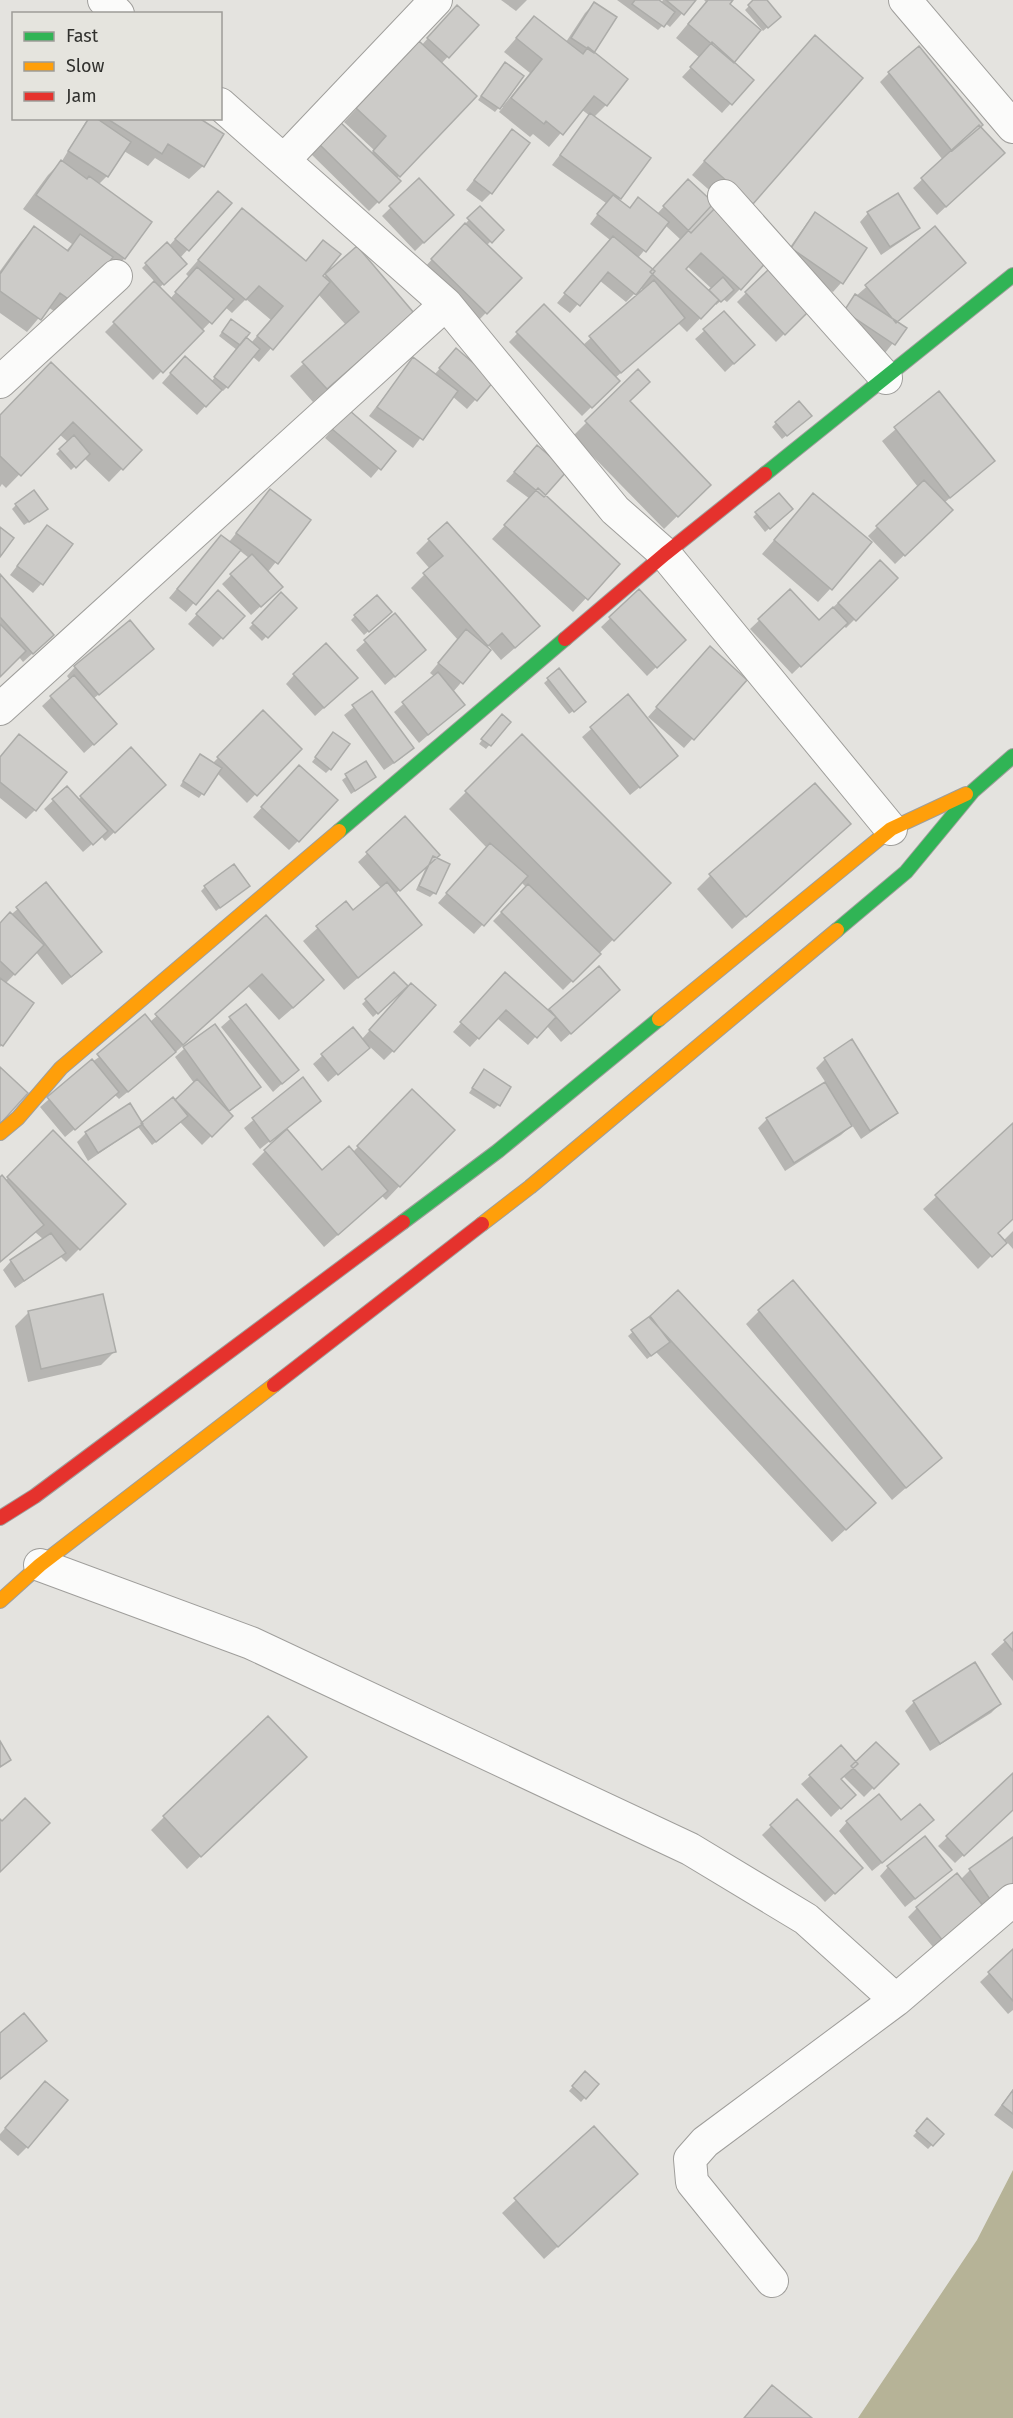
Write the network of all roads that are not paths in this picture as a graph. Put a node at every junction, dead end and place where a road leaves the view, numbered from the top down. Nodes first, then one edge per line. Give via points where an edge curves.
1 (104, 0) edge
2 (436, 0) edge
3 (905, 0) edge
4 (116, 12) edge
5 (222, 106) edge
6 (1013, 127) edge
7 (285, 159) junction
8 (724, 196) dead end
9 (1013, 275) edge
10 (116, 276) dead end
11 (446, 304) junction
12 (5, 369) edge
13 (885, 378) junction
14 (665, 554) junction
15 (0, 709) edge
16 (1013, 756) edge
17 (974, 791) junction
18 (891, 829) junction
19 (0, 1133) edge
20 (0, 1518) edge
21 (40, 1565) junction
22 (0, 1601) edge
23 (1013, 1900) edge
24 (896, 2000) junction
25 (772, 2281) dead end

1 - 4 street
2 - 7 street
3 - 6 street
5 - 7 street
7 - 11 street
8 - 13 street
9 - 13 main road
10 - 12 street
11 - 14 street via 615,510
11 - 15 street
13 - 14 main road
14 - 18 street
14 - 19 main road via 61,1068
16 - 17 main road
17 - 18 main road
17 - 21 main road via 906,872 530,1187
18 - 20 main road via 498,1151
21 - 22 main road
21 - 24 street via 251,1643 690,1849 806,1919
23 - 24 street
24 - 25 street via 705,2142 690,2159 692,2182

